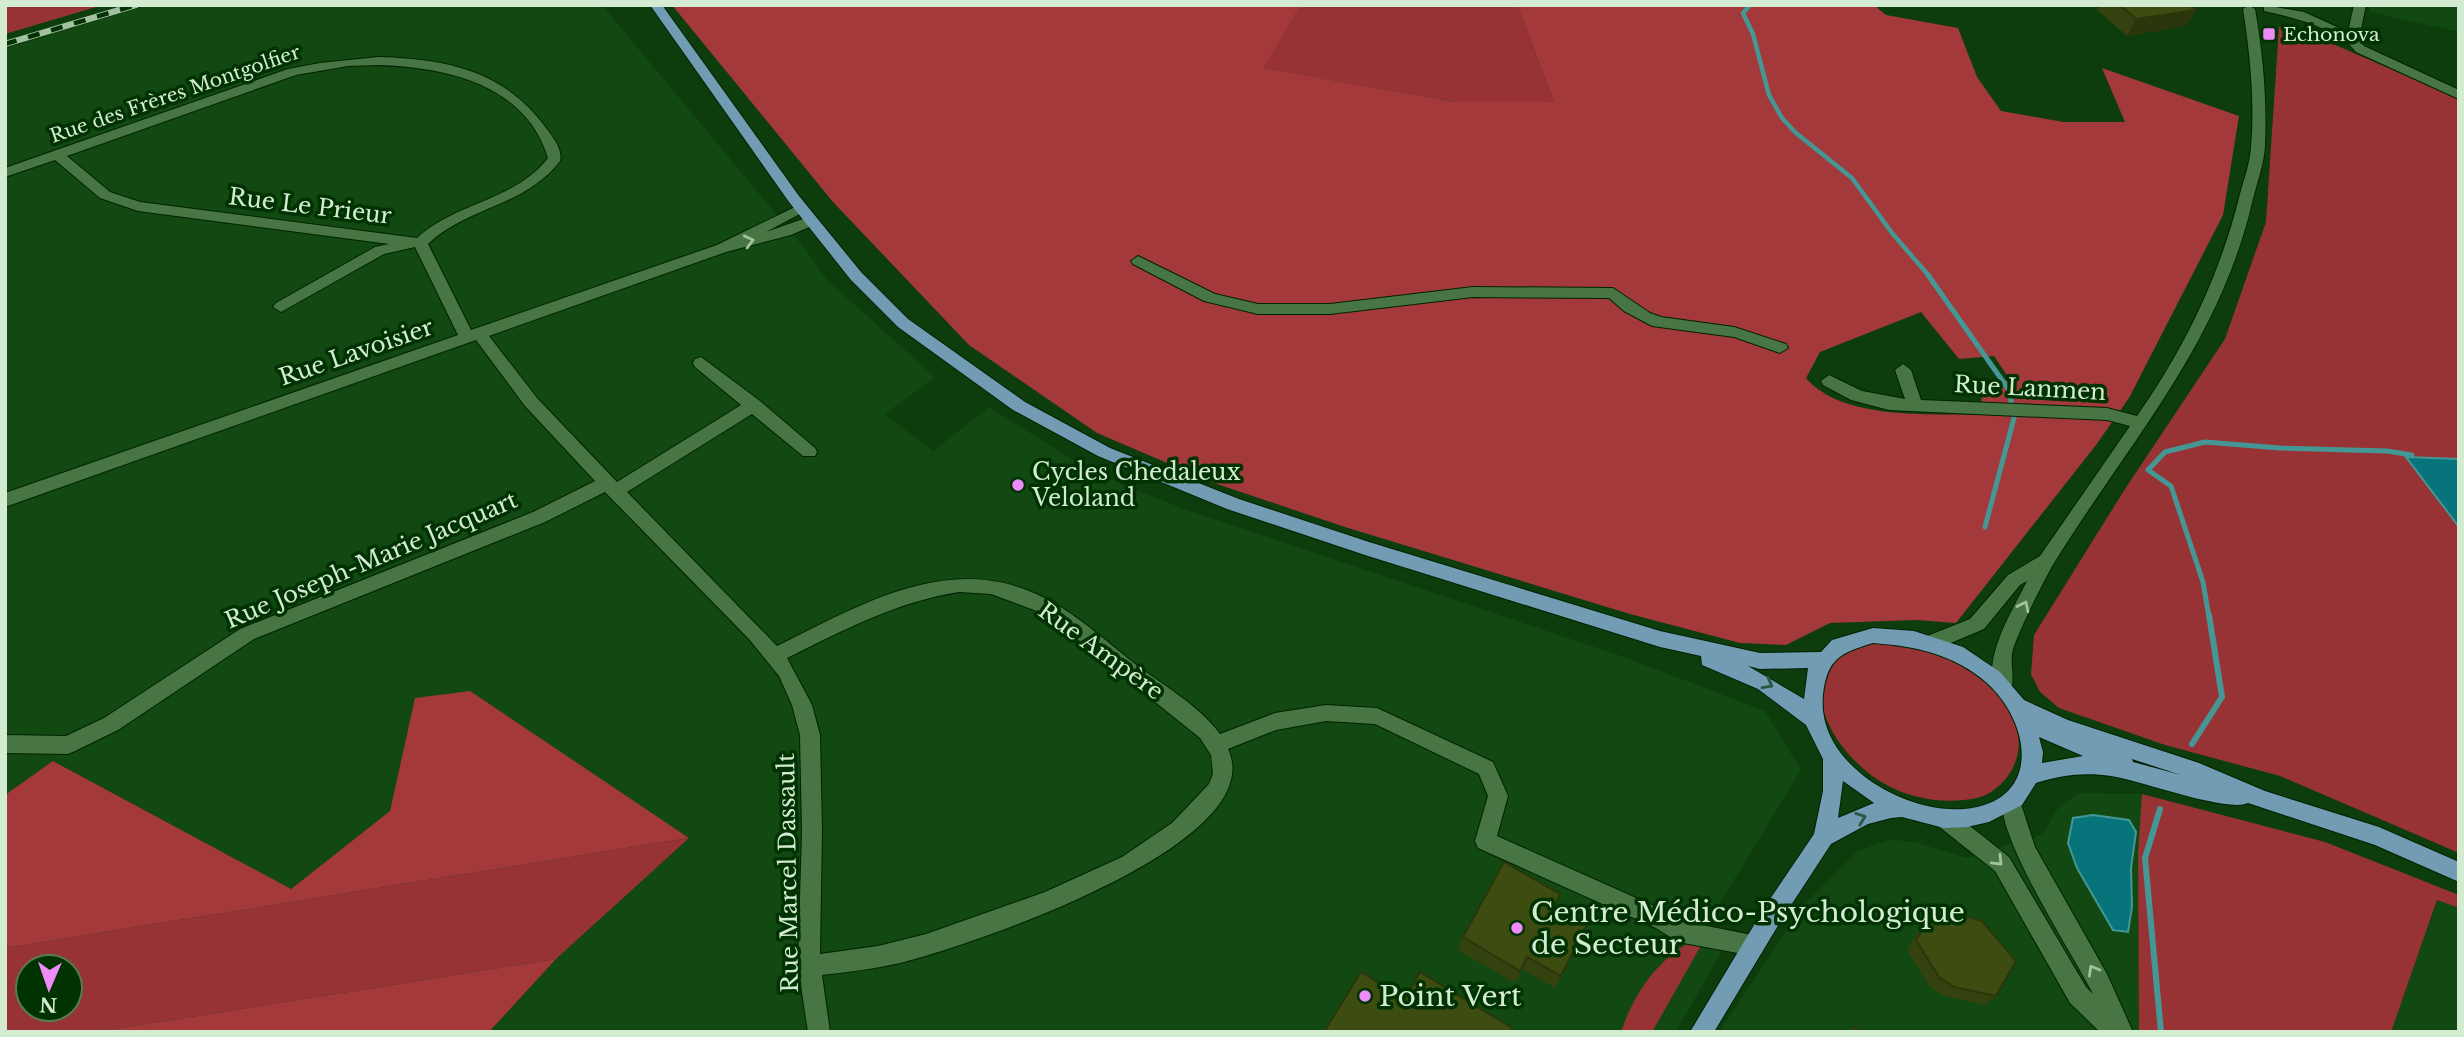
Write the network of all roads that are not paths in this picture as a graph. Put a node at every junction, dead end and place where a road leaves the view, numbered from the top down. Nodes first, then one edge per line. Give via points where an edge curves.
1 (656, 5) edge
2 (2288, 5) edge
3 (2360, 5) edge
4 (2242, 7) edge
5 (2270, 7) edge
6 (2356, 38) junction
7 (2459, 95) edge
8 (57, 155) junction
9 (5, 173) edge
10 (807, 215) junction
11 (419, 243) junction
12 (1138, 261) dead end
13 (281, 307) dead end
14 (473, 335) junction
15 (1780, 348) dead end
16 (701, 363) dead end
17 (1903, 370) dead end
18 (1829, 382) dead end
19 (754, 405) junction
20 (1915, 405) junction
21 (2141, 423) junction
22 (809, 452) dead end
23 (611, 487) junction
24 (5, 500) edge
25 (2046, 561) junction
26 (1660, 639) junction
27 (1934, 642) junction
28 (774, 656) junction
29 (1824, 660) junction
30 (2003, 685) junction
31 (2023, 715) junction
32 (1813, 719) junction
33 (5, 744) edge
34 (1218, 744) junction
35 (1833, 758) junction
36 (2030, 776) junction
37 (2261, 799) junction
38 (2011, 802) junction
39 (1902, 808) junction
40 (1944, 818) junction
41 (1824, 837) junction
42 (2459, 872) edge
43 (1754, 944) junction
44 (809, 966) junction
45 (819, 1032) edge
46 (1701, 1032) edge
47 (2117, 1032) edge
48 (2122, 1032) edge

1 - 10 main road
2 - 6 street
3 - 6 street
4 - 5 street
4 - 21 street via 2257,59 2258,149 2218,288 2188,348
5 - 6 street
6 - 7 street
8 - 9 street, Rue des Frères Montgolfier
8 - 11 street, Rue Le Prieur via 106,195 138,206
8 - 11 street, Rue des Frères Montgolfier via 320,65 381,59 461,72 518,101 551,143 555,158 547,173 531,185 440,226
10 - 14 street, Rue Lavoisier via 786,232 722,248
10 - 26 main road via 856,276 903,323 1019,406 1104,452 1258,512
11 - 13 street, Rue Le Prieur via 380,250
11 - 14 street
12 - 15 street via 1196,293 1237,306 1278,310 1529,290 1613,293 1630,310 1665,326 1732,332
14 - 23 street, Rue Marcel Dassault
14 - 24 street, Rue Lavoisier
16 - 19 street
17 - 20 street
18 - 20 street, Rue Lanmen via 1857,396
19 - 22 street
19 - 23 street
20 - 21 street, Rue Lanmen via 2107,414
21 - 25 street
23 - 28 street, Rue Marcel Dassault
23 - 33 street, Rue Joseph-Marie Jacquart via 247,634 111,724 68,745
25 - 27 street via 2014,580 1977,624
30 -> 25 street via 2003,651
26 - 29 main road via 1760,661
26 -> 32 main road via 1762,680 1792,698
27 - 29 main road via 1895,635 1859,638
27 - 30 main road via 1983,667
28 - 34 street, Rue Ampère via 890,602 941,586 985,586 1022,596 1063,619 1190,716
28 - 44 street, Rue Marcel Dassault via 802,705 810,735
29 - 32 main road via 1814,677
30 - 31 main road
31 - 36 main road via 2033,750
31 - 37 main road via 2115,759 2226,783
32 - 35 main road
34 - 43 street via 1275,722 1326,713 1377,716 1486,768 1498,796 1485,841 1678,931
34 - 44 street via 1224,769 1217,792 1147,854 1087,886 937,941 887,955
35 - 39 main road via 1852,778
35 - 41 main road via 1833,791
36 - 37 main road via 2067,766 2095,766
36 - 38 main road
37 - 42 main road via 2379,837
38 - 40 main road via 1992,813
48 -> 38 street via 2109,998 2023,847
39 - 40 main road
41 -> 39 main road via 1860,816
40 -> 47 street via 2002,863 2078,995
41 - 43 main road
43 - 46 main road
44 - 45 street, Rue Marcel Dassault

